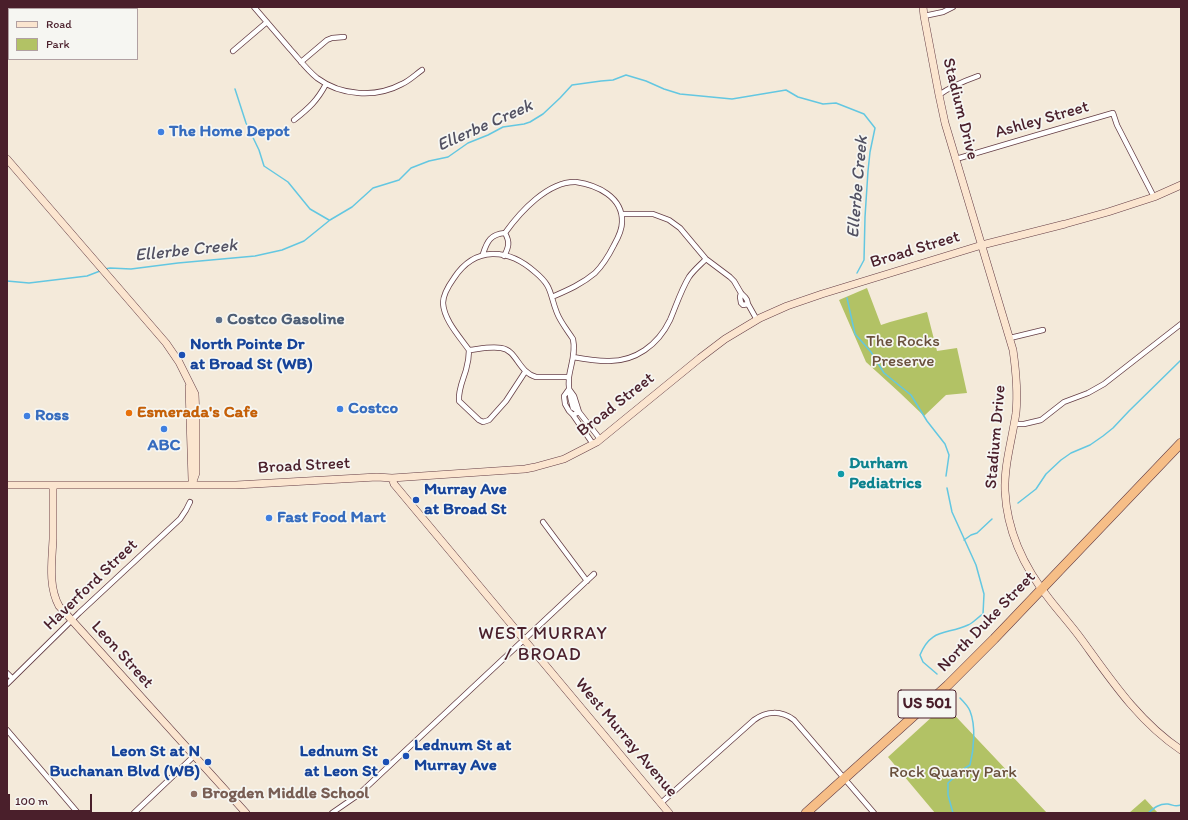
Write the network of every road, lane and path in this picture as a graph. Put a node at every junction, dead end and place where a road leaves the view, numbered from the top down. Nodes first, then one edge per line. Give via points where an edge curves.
1 (254, 7) edge
2 (923, 7) edge
3 (953, 7) edge
4 (924, 16) junction
5 (267, 22) junction
6 (344, 37) dead end
7 (233, 51) dead end
8 (301, 62) junction
9 (422, 70) dead end
10 (978, 76) dead end
11 (326, 84) junction
12 (939, 95) junction
13 (294, 120) dead end
14 (7, 159) edge
15 (956, 160) junction
16 (1181, 185) edge
17 (1154, 197) junction
18 (622, 214) junction
19 (505, 233) junction
20 (982, 245) junction
21 (483, 254) junction
22 (504, 256) junction
23 (706, 259) junction
24 (552, 297) junction
25 (757, 320) junction
26 (1181, 324) edge
27 (1043, 330) dead end
28 (1010, 338) junction
29 (469, 350) junction
30 (573, 357) junction
31 (525, 372) junction
32 (569, 377) junction
33 (569, 389) junction
34 (572, 405) junction
35 (566, 407) junction
36 (579, 412) junction
37 (573, 415) junction
38 (1014, 424) junction
39 (600, 439) junction
40 (1181, 443) edge
41 (593, 444) junction
42 (392, 478) junction
43 (192, 484) junction
44 (7, 485) edge
45 (53, 486) junction
46 (190, 502) dead end
47 (544, 522) dead end
48 (594, 574) dead end
49 (587, 581) junction
50 (1042, 589) junction
51 (72, 621) junction
52 (524, 640) junction
53 (7, 673) edge
54 (12, 678) junction
55 (7, 684) edge
56 (7, 730) edge
57 (1181, 750) edge
58 (194, 756) junction
59 (844, 778) junction
60 (661, 803) junction
61 (78, 813) edge
62 (134, 813) edge
63 (246, 813) edge
64 (332, 813) edge
65 (669, 813) edge
66 (806, 813) edge
67 (874, 813) edge

1 - 5 street
2 - 4 street, Stadium Drive
3 - 4 street
4 - 12 street, Stadium Drive
5 - 7 street
5 - 8 street
6 - 8 street via 327,40
8 - 11 street
9 - 11 street via 402,84 375,93 352,92
10 - 12 street
11 - 13 street via 314,103
12 - 15 street, Stadium Drive
14 - 43 street via 171,348 179,362 189,384
15 - 17 street, Ashley Street via 1113,114
15 - 20 street, Stadium Drive
16 - 17 street, Broad Street
17 - 20 street, Broad Street via 1065,224
18 - 19 street via 616,202 605,192 571,182 560,185 532,201
18 - 23 street via 653,214 669,220 685,232
18 - 24 street via 620,233 599,268 580,284
19 - 21 street via 494,236 486,245
19 - 22 street via 509,244
20 - 25 street, Broad Street via 787,306
20 - 28 street, Stadium Drive
21 - 22 street
21 - 29 street via 470,260 460,269 447,289 443,302 445,314
22 - 24 street via 522,262 534,271 547,284
23 - 25 street via 730,278 748,300
23 - 30 street via 689,278 666,328 648,348 634,356 607,362
24 - 30 street via 560,319 573,339
25 - 39 street, Broad Street via 725,339
26 - 38 street via 1104,384 1064,402 1041,420
27 - 28 street
28 - 38 street, Stadium Drive via 1017,380
29 - 31 street via 508,350
29 - 31 street via 467,369 458,394 459,401 483,422 489,420 506,401
30 - 32 street
31 - 32 street via 536,378
32 - 33 street
33 - 34 street
33 - 35 street via 564,396
33 - 36 street
34 - 35 street
34 - 36 street
35 - 37 street
36 - 37 street
36 - 39 street
37 - 41 street
38 - 50 street, Stadium Drive via 1006,464 1007,511 1018,546
39 - 41 street, Broad Street
40 - 50 highway, North Duke Street / US 501
41 - 42 street, Broad Street via 564,459 535,467
42 - 43 street, Broad Street via 236,485
42 - 52 street, West Murray Avenue via 394,484
43 - 45 street, Broad Street
44 - 45 street, Broad Street
45 - 51 street, Leon Street via 52,583 59,606
46 - 51 street, Haverford Street via 180,519
47 - 49 street
48 - 49 street
49 - 52 street
50 - 57 street, Stadium Drive via 1138,713
50 - 59 highway, North Duke Street / US 501 via 948,685
51 - 54 street, Haverford Street
51 - 58 street, Leon Street
52 - 60 street, West Murray Avenue
52 - 64 street via 358,795
53 - 54 street
54 - 55 street, Haverford Street
56 - 61 street
58 - 62 street
58 - 63 street, Leon Street
59 - 60 street via 794,720 785,715 770,713 754,720
59 - 66 highway, North Duke Street / US 501
59 - 67 street
60 - 65 street, West Murray Avenue

